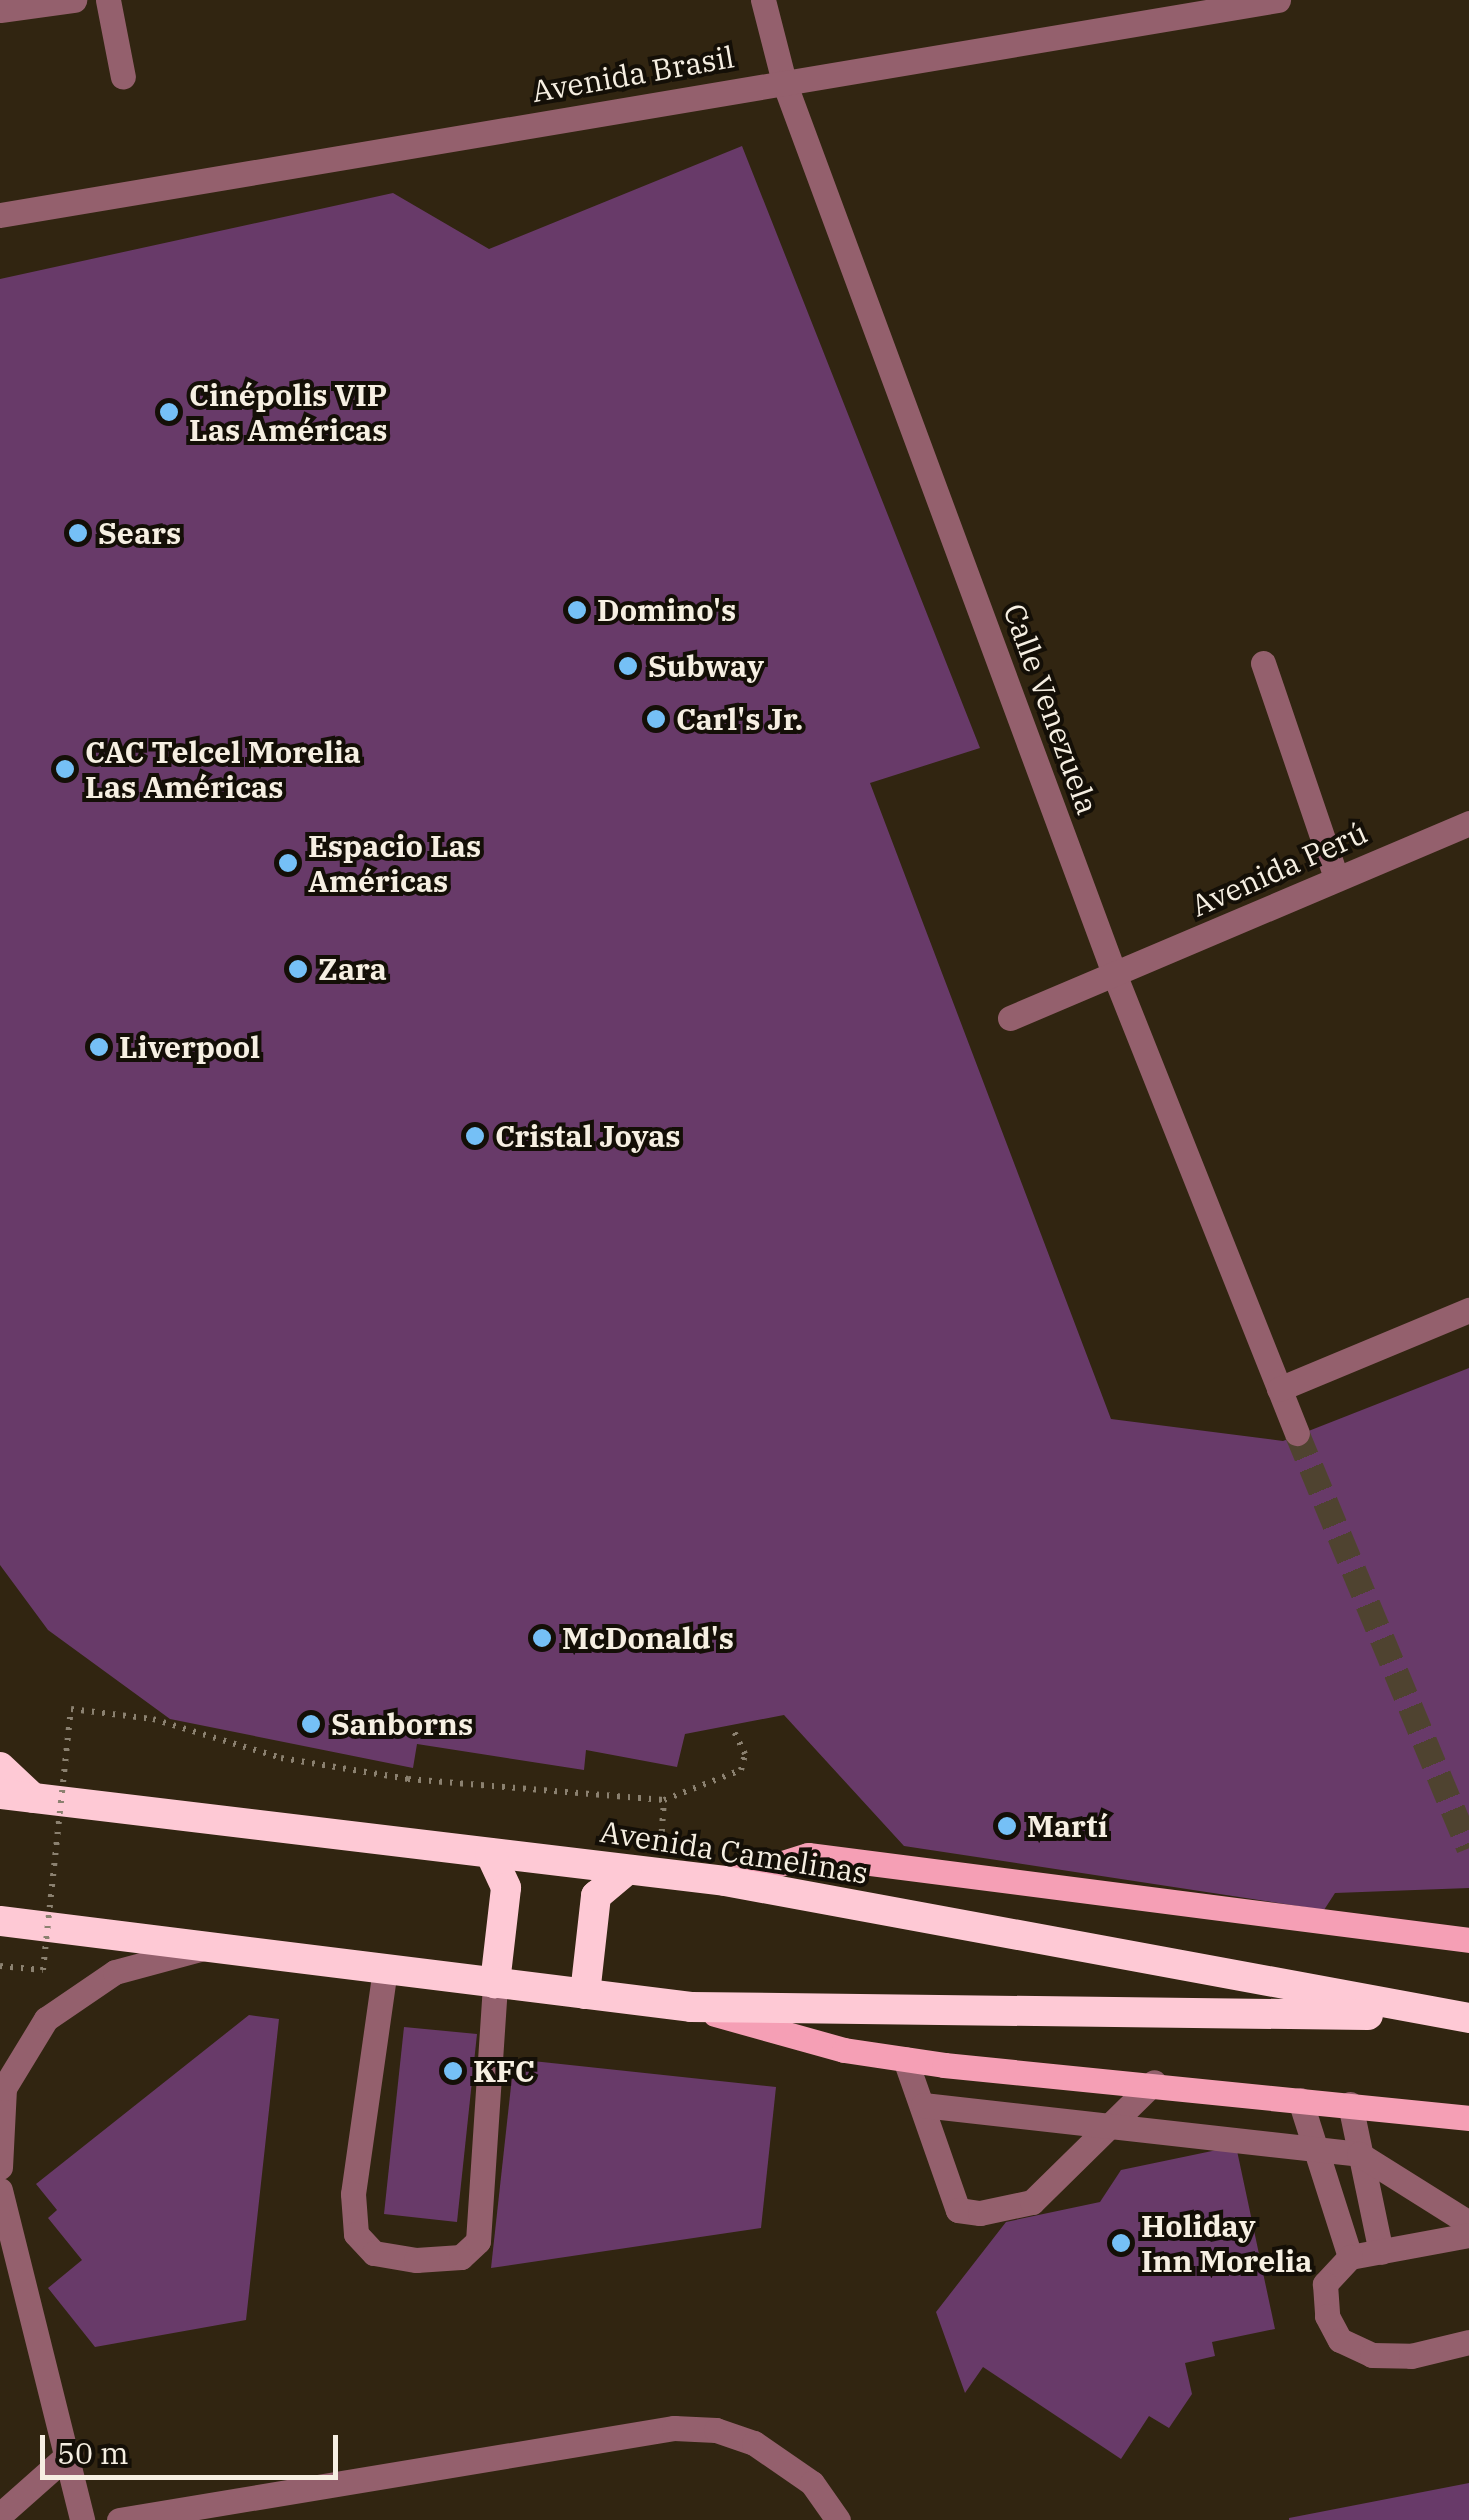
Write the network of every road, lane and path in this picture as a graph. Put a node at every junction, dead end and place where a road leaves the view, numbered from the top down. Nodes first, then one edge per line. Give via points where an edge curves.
1 (108, 0) edge
2 (763, 0) edge
3 (1278, 0) edge
4 (57, 1) edge
5 (0, 10) edge
6 (123, 76) dead end
7 (784, 82) junction
8 (0, 215) edge
9 (1263, 663) dead end
10 (1469, 823) edge
11 (1336, 878) junction
12 (1115, 976) junction
13 (1010, 1018) dead end
14 (1469, 1310) edge
15 (1279, 1389) junction
16 (1297, 1434) tunnel mouth
17 (732, 1727) dead end
18 (0, 1766) edge
19 (0, 1794) edge
20 (33, 1798) junction
21 (664, 1800) junction
22 (490, 1852) junction
23 (627, 1870) junction
24 (658, 1873) junction
25 (725, 1881) junction
26 (0, 1920) edge
27 (1469, 1940) edge
28 (208, 1947) junction
29 (0, 1966) edge
30 (386, 1969) junction
31 (495, 1983) junction
32 (584, 1994) junction
33 (691, 2008) junction
34 (1460, 2017) edge
35 (905, 2059) junction
36 (1154, 2082) junction
37 (1300, 2100) junction
38 (1350, 2104) junction
39 (924, 2105) junction
40 (1469, 2118) edge
41 (1111, 2123) junction
42 (1317, 2148) junction
43 (1359, 2154) junction
44 (0, 2167) edge
45 (0, 2190) edge
46 (1469, 2223) edge
47 (1469, 2236) edge
48 (1381, 2252) junction
49 (1350, 2257) junction
50 (1469, 2342) edge
51 (70, 2453) junction
52 (0, 2515) edge
53 (82, 2520) edge
54 (119, 2520) edge
55 (838, 2520) edge

1 - 6 street
2 - 7 street, Calle Venezuela
3 - 7 street, Avenida Brasil
4 - 5 street
7 - 8 street, Avenida Brasil
7 - 12 street, Calle Venezuela
9 - 11 street
10 - 11 street, Avenida Perú
11 - 12 street, Avenida Perú
12 - 13 street, Avenida Perú
12 - 15 street, Calle Venezuela
14 - 15 street
15 - 16 street, Calle Venezuela
17 - 21 path via 745,1754 741,1770
18 - 20 highway
19 - 20 highway, Avenida Camelinas
20 - 22 highway, Avenida Camelinas
21 - 24 path
21 - 29 path, bridge via 408,1779 281,1758 152,1720 71,1709 43,1970
22 - 23 highway, Avenida Camelinas
22 - 31 highway via 506,1888
23 - 24 highway, Avenida Camelinas
23 - 32 highway via 596,1896
24 - 25 highway, Avenida Camelinas
25 - 27 main road via 808,1854
25 - 34 highway, Avenida Camelinas
26 - 28 highway, Avenida Camelinas
28 - 30 highway, Avenida Camelinas
28 - 44 street via 115,1972 46,2019 4,2088
30 - 31 highway, Avenida Camelinas
30 - 31 street via 353,2194 356,2234 374,2253 416,2260 461,2257 478,2241
31 - 32 highway, Avenida Camelinas
32 - 33 highway, Avenida Camelinas
33 - 34 highway, Avenida Camelinas
33 - 35 main road via 844,2050
35 - 36 main road
35 - 39 street
36 - 37 main road
36 - 41 street
37 - 38 main road
37 - 42 street
38 - 40 main road
38 - 43 street
39 - 41 street
39 - 41 street via 958,2210 980,2213 1032,2202
41 - 42 street
42 - 43 street
42 - 49 street
43 - 46 street
43 - 48 street
45 - 51 street
47 - 48 street
48 - 49 street
49 - 50 street via 1325,2284 1327,2316 1340,2340 1372,2355 1411,2356
51 - 52 street
51 - 53 street
54 - 55 street via 674,2428 716,2430 754,2443 812,2482

